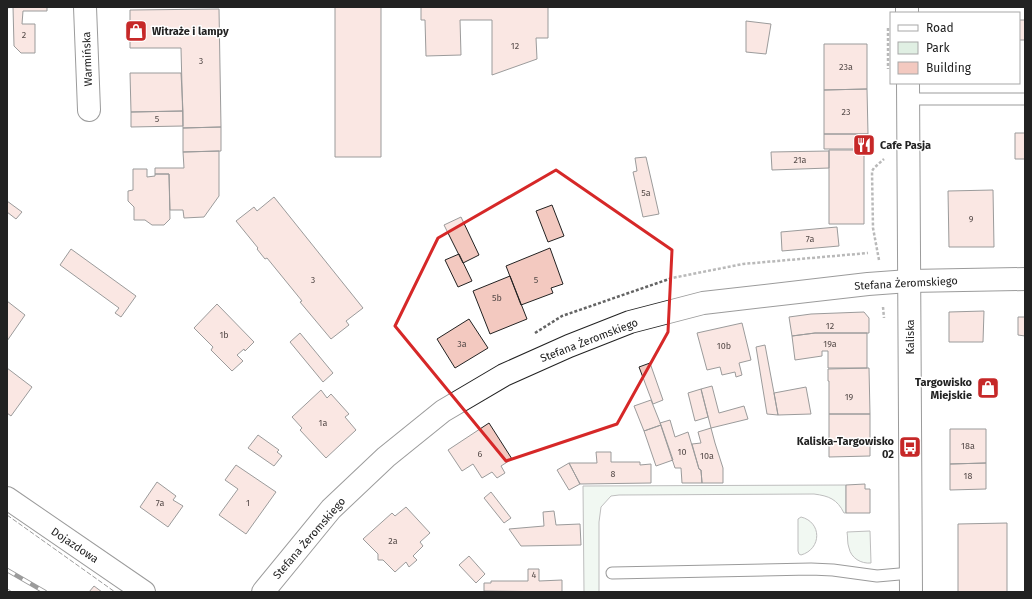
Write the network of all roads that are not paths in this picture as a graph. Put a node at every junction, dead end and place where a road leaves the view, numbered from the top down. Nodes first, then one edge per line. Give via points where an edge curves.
1 (85, 7) edge
2 (908, 91) edge
3 (1025, 99) edge
4 (89, 110) dead end
5 (1025, 279) edge
6 (909, 281) junction
7 (7, 498) edge
8 (612, 573) dead end
9 (911, 582) edge
10 (144, 592) edge
11 (263, 592) edge

1 - 4 street, Warmińska
2 - 3 lane
2 - 6 street, Kaliska
5 - 6 street, Stefana Żeromskiego
6 - 9 street, Kaliska
6 - 11 street, Stefana Żeromskiego via 703,303 630,322 504,375 443,411 386,457 331,509
7 - 10 street, Dojazdowa
8 - 9 lane via 811,569

